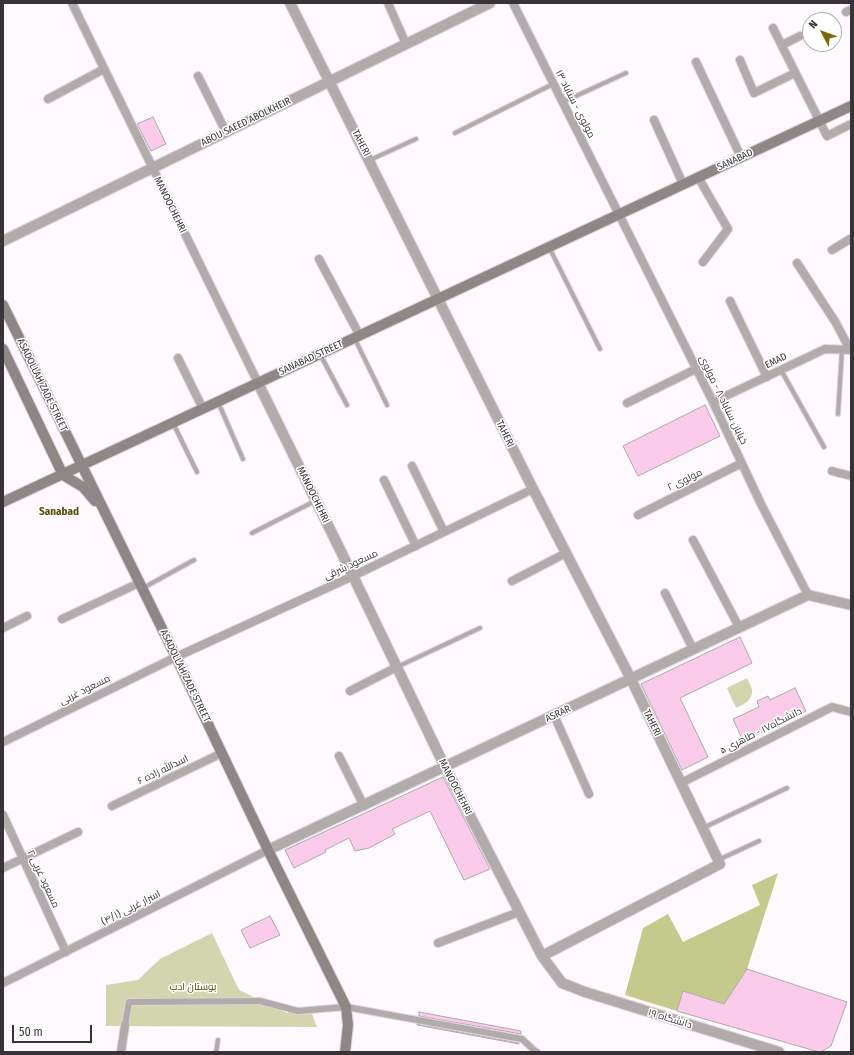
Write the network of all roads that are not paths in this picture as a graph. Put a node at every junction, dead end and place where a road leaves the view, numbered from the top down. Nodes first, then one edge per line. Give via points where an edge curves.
1 (72, 3) edge
2 (290, 3) edge
3 (388, 3) edge
4 (490, 3) edge
5 (513, 3) edge
6 (773, 28) dead end
7 (800, 36) dead end
8 (406, 44) junction
9 (782, 45) junction
10 (740, 60) dead end
11 (696, 62) dead end
12 (104, 69) junction
13 (626, 73) dead end
14 (795, 73) junction
15 (198, 76) dead end
16 (330, 81) junction
17 (554, 84) junction
18 (48, 99) dead end
19 (563, 102) junction
20 (851, 106) edge
21 (654, 120) dead end
22 (819, 121) junction
23 (851, 124) edge
24 (226, 132) junction
25 (455, 133) dead end
26 (416, 139) dead end
27 (741, 157) junction
28 (370, 161) junction
29 (152, 168) junction
30 (698, 177) junction
31 (683, 184) junction
32 (619, 214) junction
33 (849, 239) edge
34 (3, 241) edge
35 (549, 247) junction
36 (832, 250) dead end
37 (319, 259) dead end
38 (704, 262) dead end
39 (797, 263) dead end
40 (438, 299) junction
41 (730, 301) dead end
42 (3, 305) edge
43 (357, 337) junction
44 (3, 349) edge
45 (600, 349) dead end
46 (848, 350) edge
47 (320, 354) junction
48 (178, 358) dead end
49 (696, 369) junction
50 (781, 370) junction
51 (767, 377) junction
52 (258, 383) junction
53 (218, 402) junction
54 (713, 402) junction
55 (627, 403) dead end
56 (347, 405) dead end
57 (387, 405) dead end
58 (203, 409) junction
59 (838, 414) dead end
60 (172, 423) junction
61 (824, 447) dead end
62 (243, 459) dead end
63 (742, 463) junction
64 (82, 466) junction
65 (412, 466) dead end
66 (832, 471) dead end
67 (197, 472) dead end
68 (63, 475) junction
69 (851, 476) edge
70 (384, 480) dead end
71 (533, 489) junction
72 (316, 500) junction
73 (3, 502) edge
74 (638, 514) dead end
75 (106, 515) junction
76 (444, 532) junction
77 (252, 533) dead end
78 (693, 540) dead end
79 (416, 546) junction
80 (566, 553) junction
81 (194, 560) dead end
82 (353, 576) junction
83 (512, 581) dead end
84 (141, 586) junction
85 (665, 593) dead end
86 (808, 595) junction
87 (851, 605) edge
88 (27, 616) dead end
89 (62, 620) dead end
90 (739, 627) junction
91 (3, 628) edge
92 (480, 628) dead end
93 (693, 649) junction
94 (176, 657) junction
95 (397, 667) junction
96 (630, 679) junction
97 (350, 691) dead end
98 (851, 712) edge
99 (554, 715) junction
100 (3, 742) edge
101 (222, 753) junction
102 (340, 756) dead end
103 (445, 767) junction
104 (682, 783) junction
105 (787, 788) dead end
106 (589, 794) dead end
107 (112, 806) dead end
108 (364, 806) junction
109 (3, 815) edge
110 (702, 828) junction
111 (78, 832) dead end
112 (759, 841) dead end
113 (268, 850) junction
114 (23, 858) junction
115 (719, 862) junction
116 (3, 868) edge
117 (520, 912) junction
118 (438, 943) dead end
119 (66, 952) junction
120 (542, 956) junction
121 (3, 982) edge
122 (562, 983) joint
123 (346, 1006) junction
124 (125, 1025) joint
125 (218, 1040) dead end
126 (121, 1052) edge
127 (216, 1052) edge
128 (345, 1052) edge
129 (537, 1052) edge
130 (779, 1052) edge

1 - 12 street, MANOOCHEHRI
2 - 16 street, TAHERI
3 - 8 street
4 - 8 street, ABOU SAEED ABOLKHEIR
5 - 17 street, مولوی - سناباد ۱۳
6 - 9 street
7 - 9 street
8 - 16 street, ABOU SAEED ABOLKHEIR
9 - 14 street
10 - 14 street via 754,93
11 - 27 street
12 - 18 street
12 - 29 street, MANOOCHEHRI
13 - 19 lane
14 - 22 street
15 - 24 street
16 - 24 street, ABOU SAEED ABOLKHEIR
16 - 28 street, TAHERI
17 - 19 street, مولوی - سناباد ۱۳
17 - 25 lane
19 - 32 street, مولوی - سناباد ۱۳
20 - 22 main road, SANABAD
21 - 31 street
22 - 23 street via 827,136
22 - 27 main road, SANABAD
24 - 29 street, ABOU SAEED ABOLKHEIR
26 - 28 lane
27 - 30 main road, SANABAD
28 - 40 street, TAHERI
29 - 34 street, ABOU SAEED ABOLKHEIR
29 - 52 street, MANOOCHEHRI
30 - 31 main road, SANABAD
30 - 38 street via 728,229
31 - 32 main road, SANABAD
32 - 35 main road, SANABAD STREET
32 - 49 street, خیابان سناباد ۸ - مولوی
33 - 36 street
35 - 40 main road, SANABAD STREET
35 - 45 lane
37 - 43 street
39 - 46 street via 836,323
40 - 43 main road, SANABAD STREET
40 - 71 street, TAHERI
41 - 51 street
42 - 64 main road, ASADOLLAH ZADE STREET
43 - 47 main road, SANABAD STREET
43 - 57 lane
44 - 68 main road, ASADOLLAH ZADE STREET
46 - 50 street, EMAD via 825,349
46 - 59 lane
47 - 52 main road, SANABAD STREET
47 - 56 lane
48 - 58 street
49 - 54 street, خیابان سناباد ۸ - مولوی
49 - 55 street
50 - 51 street, EMAD
50 - 61 lane
51 - 54 street, EMAD
52 - 53 main road, SANABAD STREET
52 - 72 street, MANOOCHEHRI
53 - 58 main road, SANABAD STREET
53 - 62 lane
54 - 63 street, خیابان سناباد ۸ - مولوی
58 - 60 main road, SANABAD STREET
60 - 64 main road, SANABAD STREET
60 - 67 lane
63 - 74 street, مولوی ۲
63 - 86 street, خیابان سناباد ۸ - مولوی
64 - 68 main road, SANABAD STREET
64 - 75 main road, ASADOLLAH ZADE STREET
65 - 76 street
66 - 69 street
68 - 73 main road, SANABAD STREET
68 - 75 main road via 83,487
70 - 79 street
71 - 76 street, مسعود شرقی
71 - 80 street, TAHERI
72 - 77 lane
72 - 82 street, MANOOCHEHRI
75 - 84 main road, ASADOLLAH ZADE STREET
76 - 79 street, مسعود شرقی
78 - 90 street
79 - 82 street, مسعود شرقی
80 - 83 street
80 - 96 street, TAHERI
81 - 84 lane
82 - 94 street, مسعود شرقی
82 - 95 street, MANOOCHEHRI
84 - 89 street
84 - 94 main road, ASADOLLAH ZADE STREET
85 - 93 street
86 - 87 street
86 - 90 street, ASRAR
88 - 91 street
90 - 93 street, ASRAR
92 - 95 lane
93 - 96 street, ASRAR
94 - 100 street, مسعود غربی
94 - 101 main road, ASADOLLAH ZADE STREET
95 - 97 street
95 - 103 street, MANOOCHEHRI
96 - 99 street, ASRAR
96 - 104 street, TAHERI
98 - 104 street, دانشگاه۱۷ - طاهری ۵ via 832,707
99 - 103 street, ASRAR
99 - 106 street
101 - 107 street, اسدالله زاده ۶
101 - 113 main road, ASADOLLAH ZADE STREET
102 - 108 street
103 - 108 street, ASRAR
103 - 117 street, MANOOCHEHRI
104 - 110 street, TAHERI
105 - 110 lane
108 - 113 street, ASRAR
109 - 114 street, مسعود غربی ۲
110 - 115 street, TAHERI
111 - 114 street
112 - 115 lane
113 - 119 street, اسرار غربی (۴/۱)
113 - 123 main road, ASADOLLAH ZADE STREET
114 - 116 street
114 - 119 street, مسعود غربی ۲
115 - 120 street
117 - 118 street
117 - 120 street, MANOOCHEHRI
119 - 121 street, اسرار غربی (۴/۱)
120 - 122 street, MANOOCHEHRI
122 - 130 street, دانشگاه ۱۹
123 - 124 street via 298,1011 260,1001 129,1002
123 - 128 main road, ASADOLLAH ZADE STREET via 348,1024
123 - 129 street via 522,1039
124 - 126 street
125 - 127 lane

